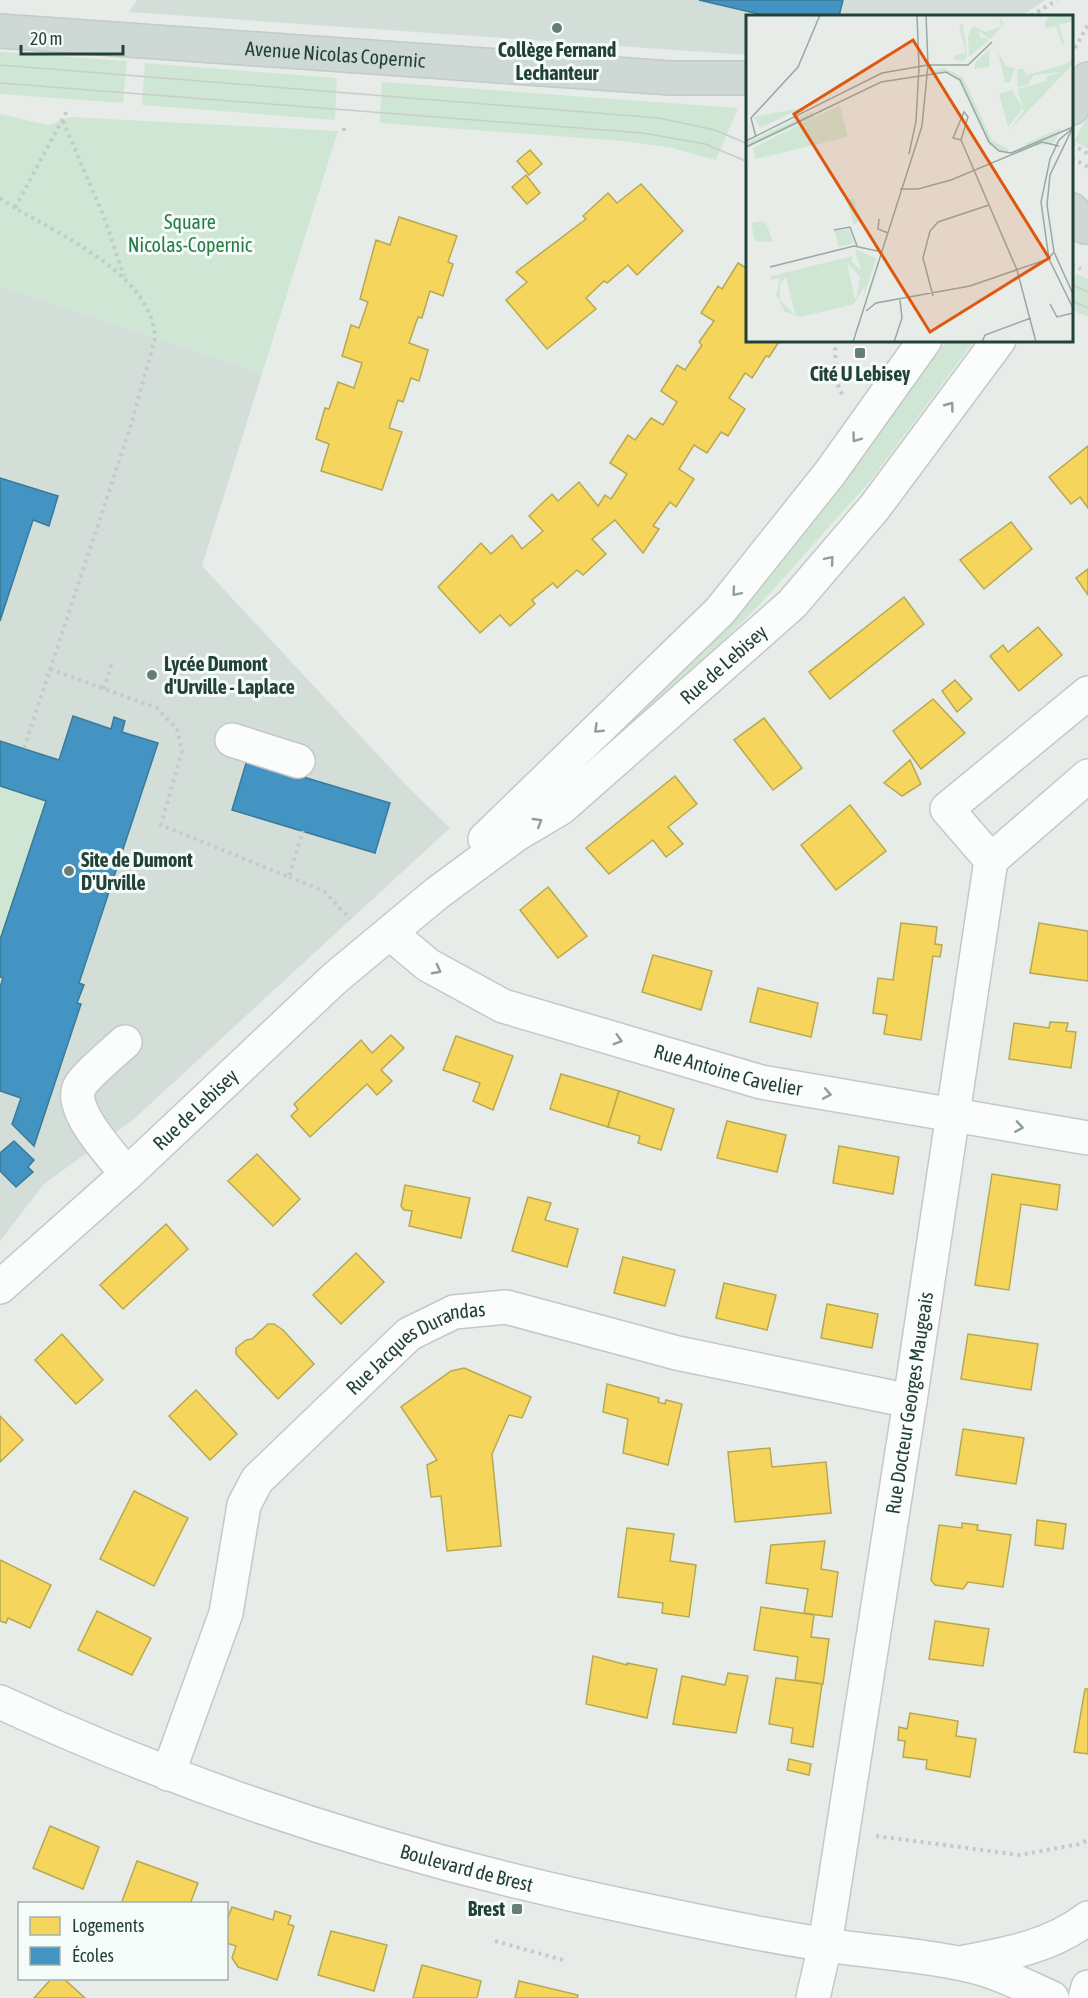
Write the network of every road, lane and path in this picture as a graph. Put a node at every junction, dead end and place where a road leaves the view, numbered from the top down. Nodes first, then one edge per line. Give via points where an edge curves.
1 (1057, 0) edge
2 (1033, 15) edge
3 (1088, 25) edge
4 (0, 32) edge
5 (1073, 50) edge
6 (670, 78) junction
7 (746, 78) edge
8 (1088, 79) edge
9 (746, 90) edge
10 (1073, 105) edge
11 (67, 111) dead end
12 (62, 120) junction
13 (344, 126) dead end
14 (344, 131) dead end
15 (1073, 145) edge
16 (1088, 154) edge
17 (1073, 159) edge
18 (1088, 167) edge
19 (0, 198) edge
20 (15, 208) junction
21 (1079, 232) edge
22 (1073, 257) edge
23 (124, 276) junction
24 (835, 342) edge
25 (924, 342) edge
26 (998, 342) edge
27 (844, 399) dead end
28 (112, 662) dead end
29 (50, 669) junction
30 (104, 689) junction
31 (1088, 693) edge
32 (232, 740) dead end
33 (24, 748) dead end
34 (298, 761) dead end
35 (1088, 776) edge
36 (303, 831) dead end
37 (991, 860) junction
38 (289, 877) junction
39 (350, 919) dead end
40 (391, 934) junction
41 (125, 1042) dead end
42 (954, 1117) junction
43 (1088, 1138) edge
44 (127, 1174) junction
45 (4, 1274) edge
46 (910, 1401) junction
47 (0, 1702) edge
48 (168, 1774) junction
49 (842, 1832) junction
50 (1088, 1840) edge
51 (1080, 1927) edge
52 (495, 1941) dead end
53 (825, 1945) junction
54 (563, 1960) dead end
55 (955, 1964) junction
56 (1088, 1987) edge
57 (1045, 1996) edge
58 (813, 1998) edge
59 (1085, 1998) edge

1 - 2 path
3 - 5 path
4 - 6 main road, Avenue Nicolas Copernic
6 - 7 main road, Avenue Nicolas Copernic
6 - 9 main road, Avenue Nicolas Copernic via 708,88
8 - 10 main road
11 - 12 path
12 - 20 path
12 - 23 path via 104,217
13 - 14 path
15 - 16 path
17 - 18 path
19 - 20 path
20 - 23 path
21 - 22 path
23 - 29 path via 148,306 155,339 130,428
24 - 27 path via 836,381
25 -> 40 street, Rue de Lebisey via 831,473 720,611 433,888
40 -> 26 street, Rue de Lebisey via 517,834 561,808 792,604 874,508
28 - 30 path
29 - 30 path
29 - 33 path
30 - 38 path via 157,708 177,729 182,751 161,825
31 - 37 street via 947,809
32 - 34 street
35 - 37 street
36 - 38 path
37 - 42 street, Rue Docteur Georges Maugeais
38 - 39 path via 324,891
40 -> 42 street, Rue Antoine Cavelier via 428,965 503,1006 761,1082
40 - 44 street, Rue de Lebisey via 335,978
41 - 44 street via 79,1086 77,1100 97,1137
42 -> 43 street, Rue Antoine Cavelier
42 - 46 street, Rue Docteur Georges Maugeais
44 - 45 street, Rue de Lebisey
46 - 48 street, Rue Jacques Durandas via 677,1353 506,1307 454,1311 409,1334 257,1480 244,1505 226,1613
46 - 49 street, Rue Docteur Georges Maugeais
47 - 48 street, Boulevard de Brest
48 - 53 street, Boulevard de Brest via 450,1865 642,1910
49 - 50 path via 1020,1855
49 - 53 street, Rue Docteur Georges Maugeais
51 - 55 street via 1030,1948
52 - 54 path
53 - 55 street, Boulevard de Brest
53 - 58 street, Rue Docteur Georges Maugeais
55 - 57 street, Boulevard de Brest via 984,1970
56 - 59 street

